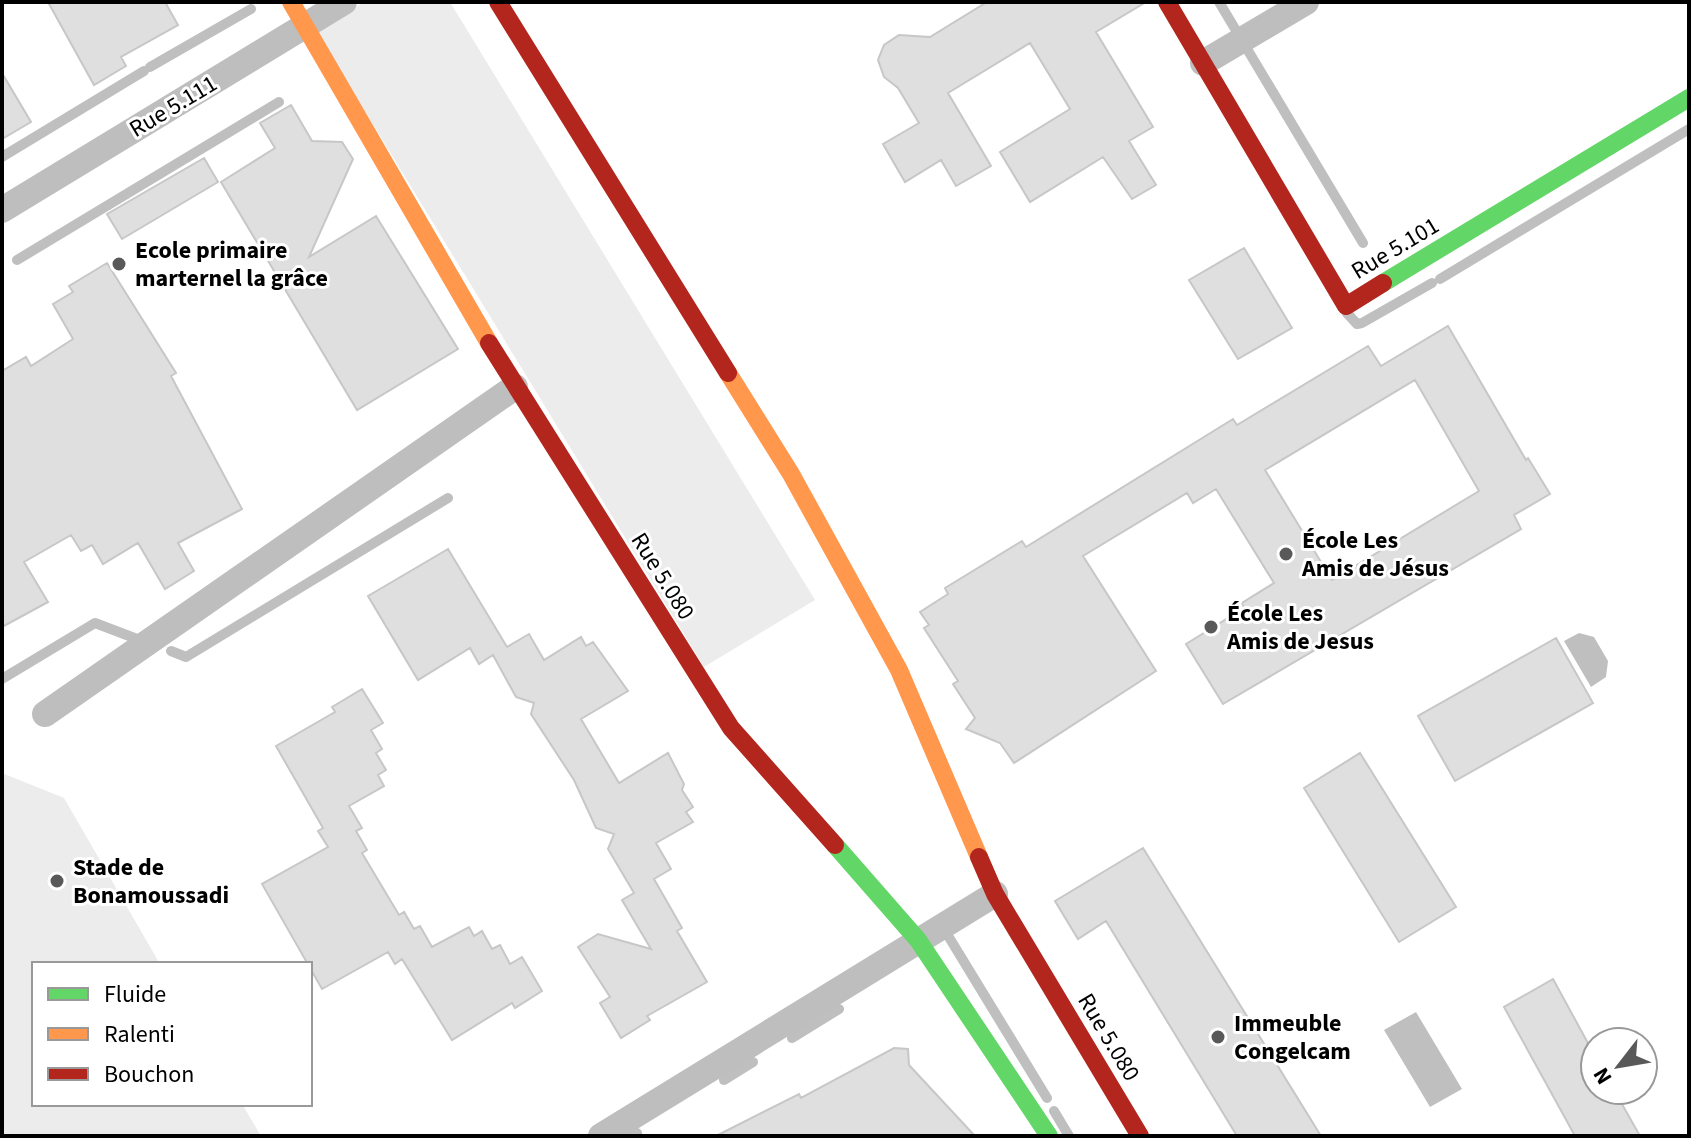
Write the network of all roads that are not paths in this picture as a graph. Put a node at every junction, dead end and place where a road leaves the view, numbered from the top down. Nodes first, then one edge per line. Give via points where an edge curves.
1 (291, 2) edge
2 (344, 2) edge
3 (498, 2) edge
4 (1167, 2) edge
5 (1306, 2) edge
6 (306, 26) junction
7 (1203, 63) junction
8 (1689, 98) edge
9 (2, 210) edge
10 (515, 387) junction
11 (45, 714) dead end
12 (995, 894) junction
13 (918, 940) junction
14 (601, 1136) edge
15 (1049, 1136) edge
16 (1140, 1136) edge

1 - 6 main road, Rue 5.080
2 - 6 street, Rue 5.111
3 - 12 main road, Rue 5.080 via 791,474 899,670
4 - 7 main road, Rue 5.101
5 - 7 street
6 - 9 street, Rue 5.111
6 - 10 main road, Rue 5.080
7 - 8 main road, Rue 5.101 via 1346,306
10 - 11 street
10 - 13 main road, Rue 5.080 via 731,728
12 - 13 street
12 - 16 main road, Rue 5.080
13 - 14 street
13 - 15 main road, Rue 5.080

